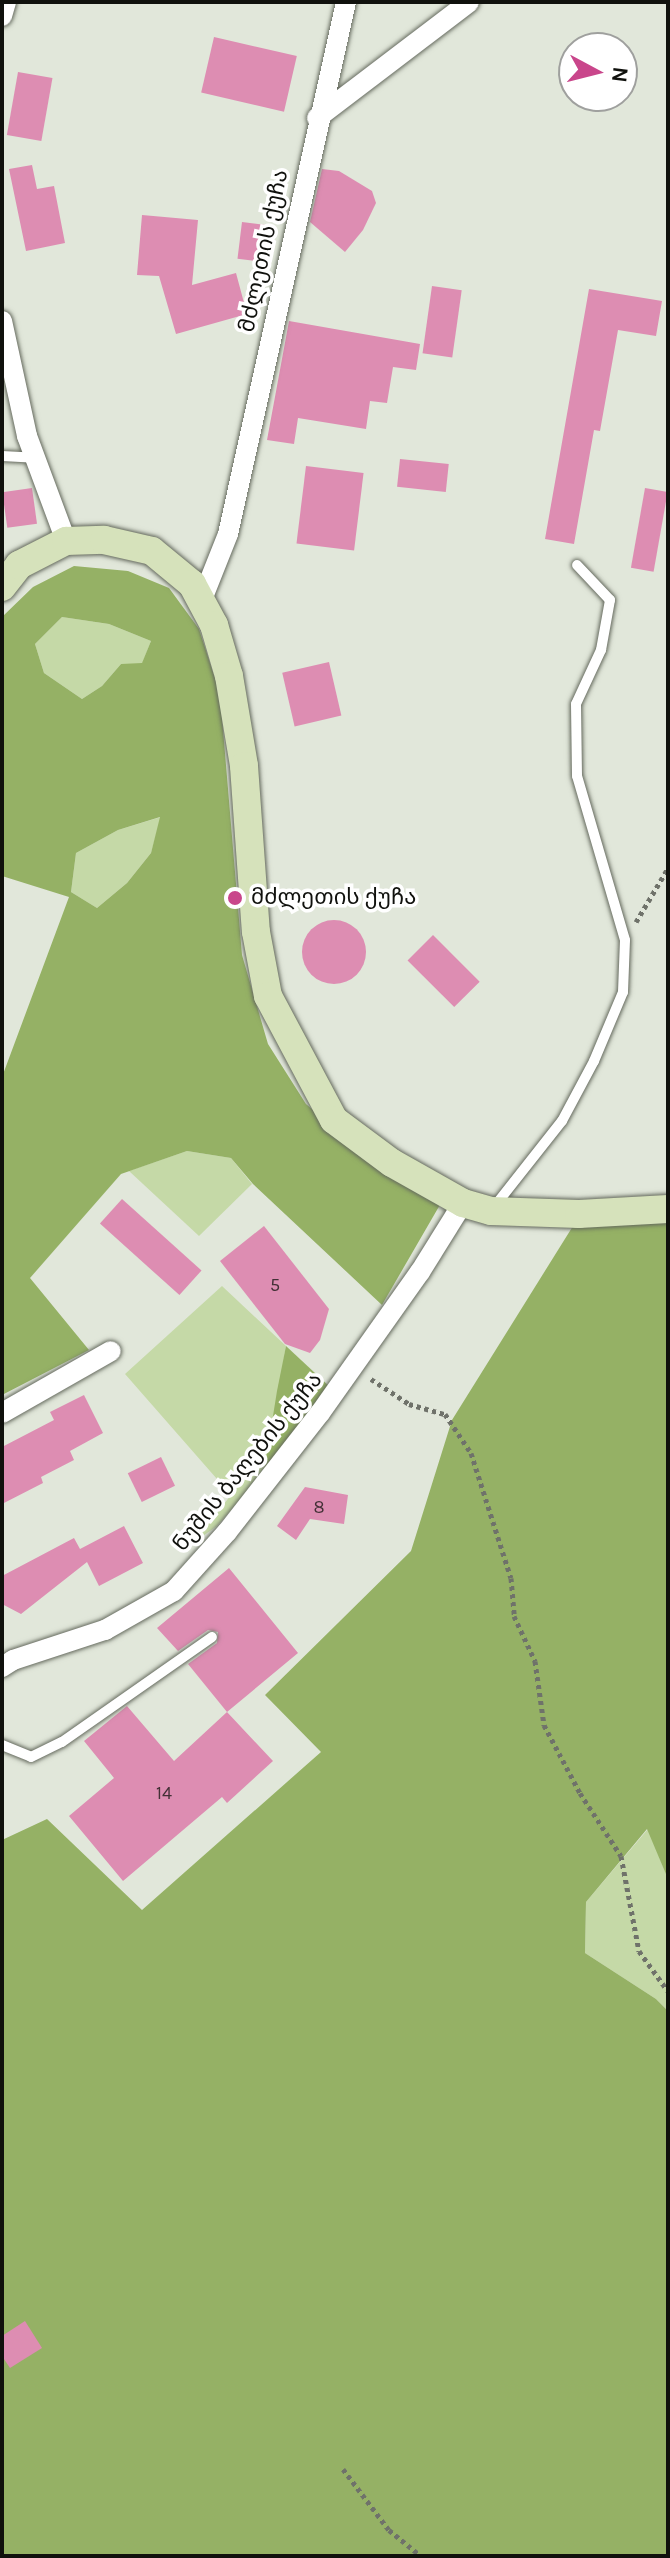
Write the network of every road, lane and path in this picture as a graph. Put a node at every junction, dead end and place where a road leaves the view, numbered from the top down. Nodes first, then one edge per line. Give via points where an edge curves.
1 (6, 2) edge
2 (346, 2) edge
3 (469, 2) edge
4 (2, 16) edge
5 (317, 118) junction
6 (2, 321) edge
7 (2, 456) edge
8 (35, 458) junction
9 (66, 541) junction
10 (577, 565) dead end
11 (2, 587) edge
12 (201, 602) junction
13 (668, 868) edge
14 (625, 940) junction
15 (463, 1203) junction
16 (668, 1209) edge
17 (491, 1211) junction
18 (111, 1351) dead end
19 (353, 1368) junction
20 (2, 1413) edge
21 (212, 1637) dead end
22 (2, 1667) edge
23 (2, 1745) edge
24 (668, 1991) edge
25 (343, 2469) dead end
26 (421, 2556) edge

1 - 4 street
2 - 5 street, მძლეთის ქუჩა
3 - 5 street
5 - 12 street, მძლეთის ქუჩა via 228,534
6 - 8 street
7 - 8 lane
8 - 9 street
9 - 11 main road via 19,565
9 - 12 main road via 104,540 152,551 192,584
10 - 14 lane via 610,600 601,650 576,704 577,776
12 - 15 main road via 214,625 232,691 244,766 256,932 268,996 334,1120 392,1163
13 - 14 path
14 - 17 lane via 623,992 594,1061 562,1121
15 - 17 main road
15 - 19 street, ნუშის ბაღების ქუჩა
16 - 17 main road
18 - 20 street
19 - 22 street, ნუშის ბაღების ქუჩა via 275,1473 174,1591 105,1630
19 - 24 path via 409,1404 445,1414 471,1453 511,1578 514,1616 535,1661 544,1725 621,1856 639,1951
21 - 23 lane via 62,1742 31,1757
25 - 26 path via 389,2530

